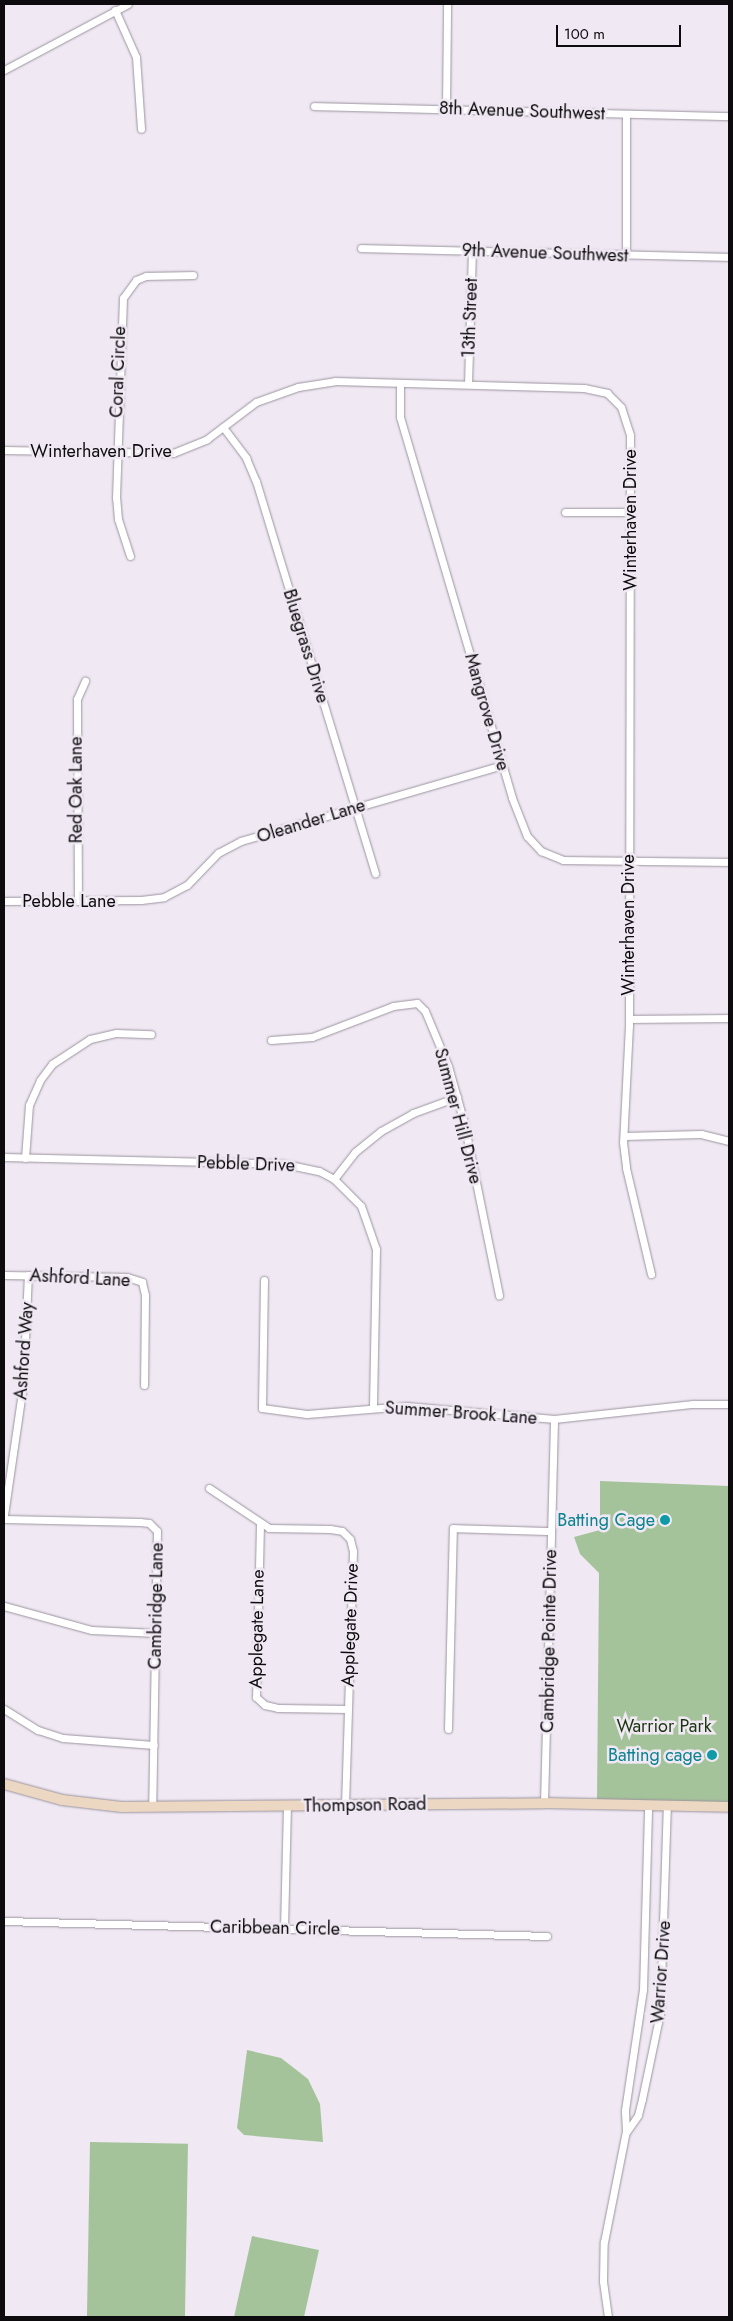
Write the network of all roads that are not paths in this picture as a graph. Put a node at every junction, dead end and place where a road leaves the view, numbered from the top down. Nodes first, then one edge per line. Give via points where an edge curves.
1 (128, 4) edge
2 (447, 4) edge
3 (115, 10) junction
4 (4, 70) edge
5 (314, 106) dead end
6 (446, 108) junction
7 (626, 115) junction
8 (729, 116) edge
9 (141, 129) dead end
10 (361, 248) dead end
11 (472, 251) junction
12 (626, 255) junction
13 (729, 257) edge
14 (193, 275) dead end
15 (400, 383) junction
16 (468, 384) junction
17 (222, 427) junction
18 (4, 450) edge
19 (116, 453) junction
20 (565, 512) dead end
21 (630, 512) junction
22 (130, 556) dead end
23 (85, 681) dead end
24 (502, 765) junction
25 (354, 808) junction
26 (628, 861) junction
27 (729, 862) edge
28 (375, 873) dead end
29 (135, 900) joint
30 (4, 901) edge
31 (78, 901) junction
32 (729, 1018) edge
33 (629, 1020) junction
34 (151, 1034) dead end
35 (271, 1040) dead end
36 (457, 1097) junction
37 (624, 1136) junction
38 (729, 1141) edge
39 (4, 1157) edge
40 (25, 1158) junction
41 (334, 1179) junction
42 (651, 1274) dead end
43 (4, 1275) edge
44 (28, 1275) junction
45 (264, 1280) dead end
46 (500, 1295) dead end
47 (144, 1386) dead end
48 (729, 1404) edge
49 (373, 1407) junction
50 (554, 1419) junction
51 (210, 1488) dead end
52 (4, 1517) edge
53 (260, 1524) junction
54 (551, 1531) junction
55 (4, 1606) edge
56 (156, 1633) junction
57 (4, 1709) edge
58 (348, 1710) junction
59 (448, 1729) dead end
60 (154, 1745) junction
61 (4, 1784) edge
62 (544, 1803) junction
63 (345, 1805) junction
64 (287, 1806) junction
65 (152, 1807) junction
66 (648, 1807) junction
67 (667, 1807) junction
68 (729, 1807) edge
69 (4, 1921) edge
70 (284, 1928) junction
71 (547, 1936) dead end
72 (626, 2132) junction
73 (608, 2317) edge

1 - 3 street
2 - 6 street
3 - 4 street
3 - 9 street via 136,57
5 - 6 street, 8th Avenue Southwest
6 - 7 street, 8th Avenue Southwest
7 - 8 street, 8th Avenue Southwest
7 - 12 street
10 - 11 street, 9th Avenue Southwest
11 - 12 street, 9th Avenue Southwest
11 - 16 street, 13th Street
12 - 13 street, 9th Avenue Southwest
14 - 19 street, Coral Circle via 146,276 136,280 122,298
15 - 16 street, Winterhaven Drive
15 - 17 street, Winterhaven Drive via 335,381 298,387 256,402
15 - 24 street, Mangrove Drive via 400,417
16 - 21 street, Winterhaven Drive via 584,388 600,390 613,398 625,413 630,435
17 - 19 street, Winterhaven Drive via 207,439 182,450
17 - 25 street, Bluegrass Drive via 246,458 256,481
18 - 19 street, Winterhaven Drive
19 - 22 street, Coral Circle via 118,519
20 - 21 street
21 - 26 street, Winterhaven Drive
23 - 31 street, Red Oak Lane via 76,699
24 - 25 street, Oleander Lane
24 - 26 street, Mangrove Drive via 521,825 536,846 563,860
25 - 28 street, Bluegrass Drive
25 - 29 street, Oleander Lane via 241,842 218,853 180,890 164,897
26 - 27 street, Mangrove Drive
26 - 33 street, Winterhaven Drive
29 - 31 street, Pebble Lane
30 - 31 street, Pebble Lane
32 - 33 street
33 - 37 street, Winterhaven Drive via 622,1121
34 - 40 street via 116,1033 90,1039 52,1064 40,1080 29,1105
35 - 36 street, Summer Hill Drive via 312,1037 386,1008 417,1003 426,1014 441,1049
36 - 41 street via 412,1113 380,1131 355,1152
36 - 46 street, Summer Hill Drive
37 - 38 street via 701,1134
37 - 42 street, Winterhaven Drive via 626,1168
39 - 40 street, Pebble Drive
40 - 41 street, Pebble Drive via 285,1164 312,1169
41 - 49 street, Pebble Drive via 361,1206 376,1249
43 - 44 street, Ashford Lane
44 - 47 street, Ashford Lane via 127,1277 142,1282 145,1295
44 - 52 street, Ashford Way via 24,1384
45 - 49 street, Summer Brook Lane via 262,1408 307,1414
48 - 50 street, Summer Brook Lane via 692,1404
49 - 50 street, Summer Brook Lane via 420,1407
50 - 54 street, Cambridge Pointe Drive
51 - 53 street
52 - 56 street, Cambridge Lane via 148,1523 157,1531
53 - 58 street, Applegate Drive via 269,1528 330,1528 342,1531 350,1539
53 - 58 street, Applegate Lane via 256,1697 265,1705 278,1708
54 - 59 street via 453,1528
54 - 62 street, Cambridge Pointe Drive
55 - 56 street via 92,1630
56 - 60 street, Cambridge Lane
57 - 60 street via 38,1730 64,1738
58 - 63 street, Applegate Drive
60 - 65 street, Cambridge Lane
61 - 65 street, Thompson Road via 72,1802
62 - 63 street, Thompson Road
62 - 66 street, Thompson Road
63 - 64 street, Thompson Road
64 - 65 street, Thompson Road
64 - 70 street
66 - 67 street, Thompson Road
66 - 72 street, Warrior Drive via 644,1981 625,2110
67 - 68 street, Thompson Road
67 - 72 street, Warrior Drive via 660,2013 638,2115
69 - 70 street, Caribbean Circle
70 - 71 street, Caribbean Circle
72 - 73 street, Warrior Drive via 604,2242 603,2280

